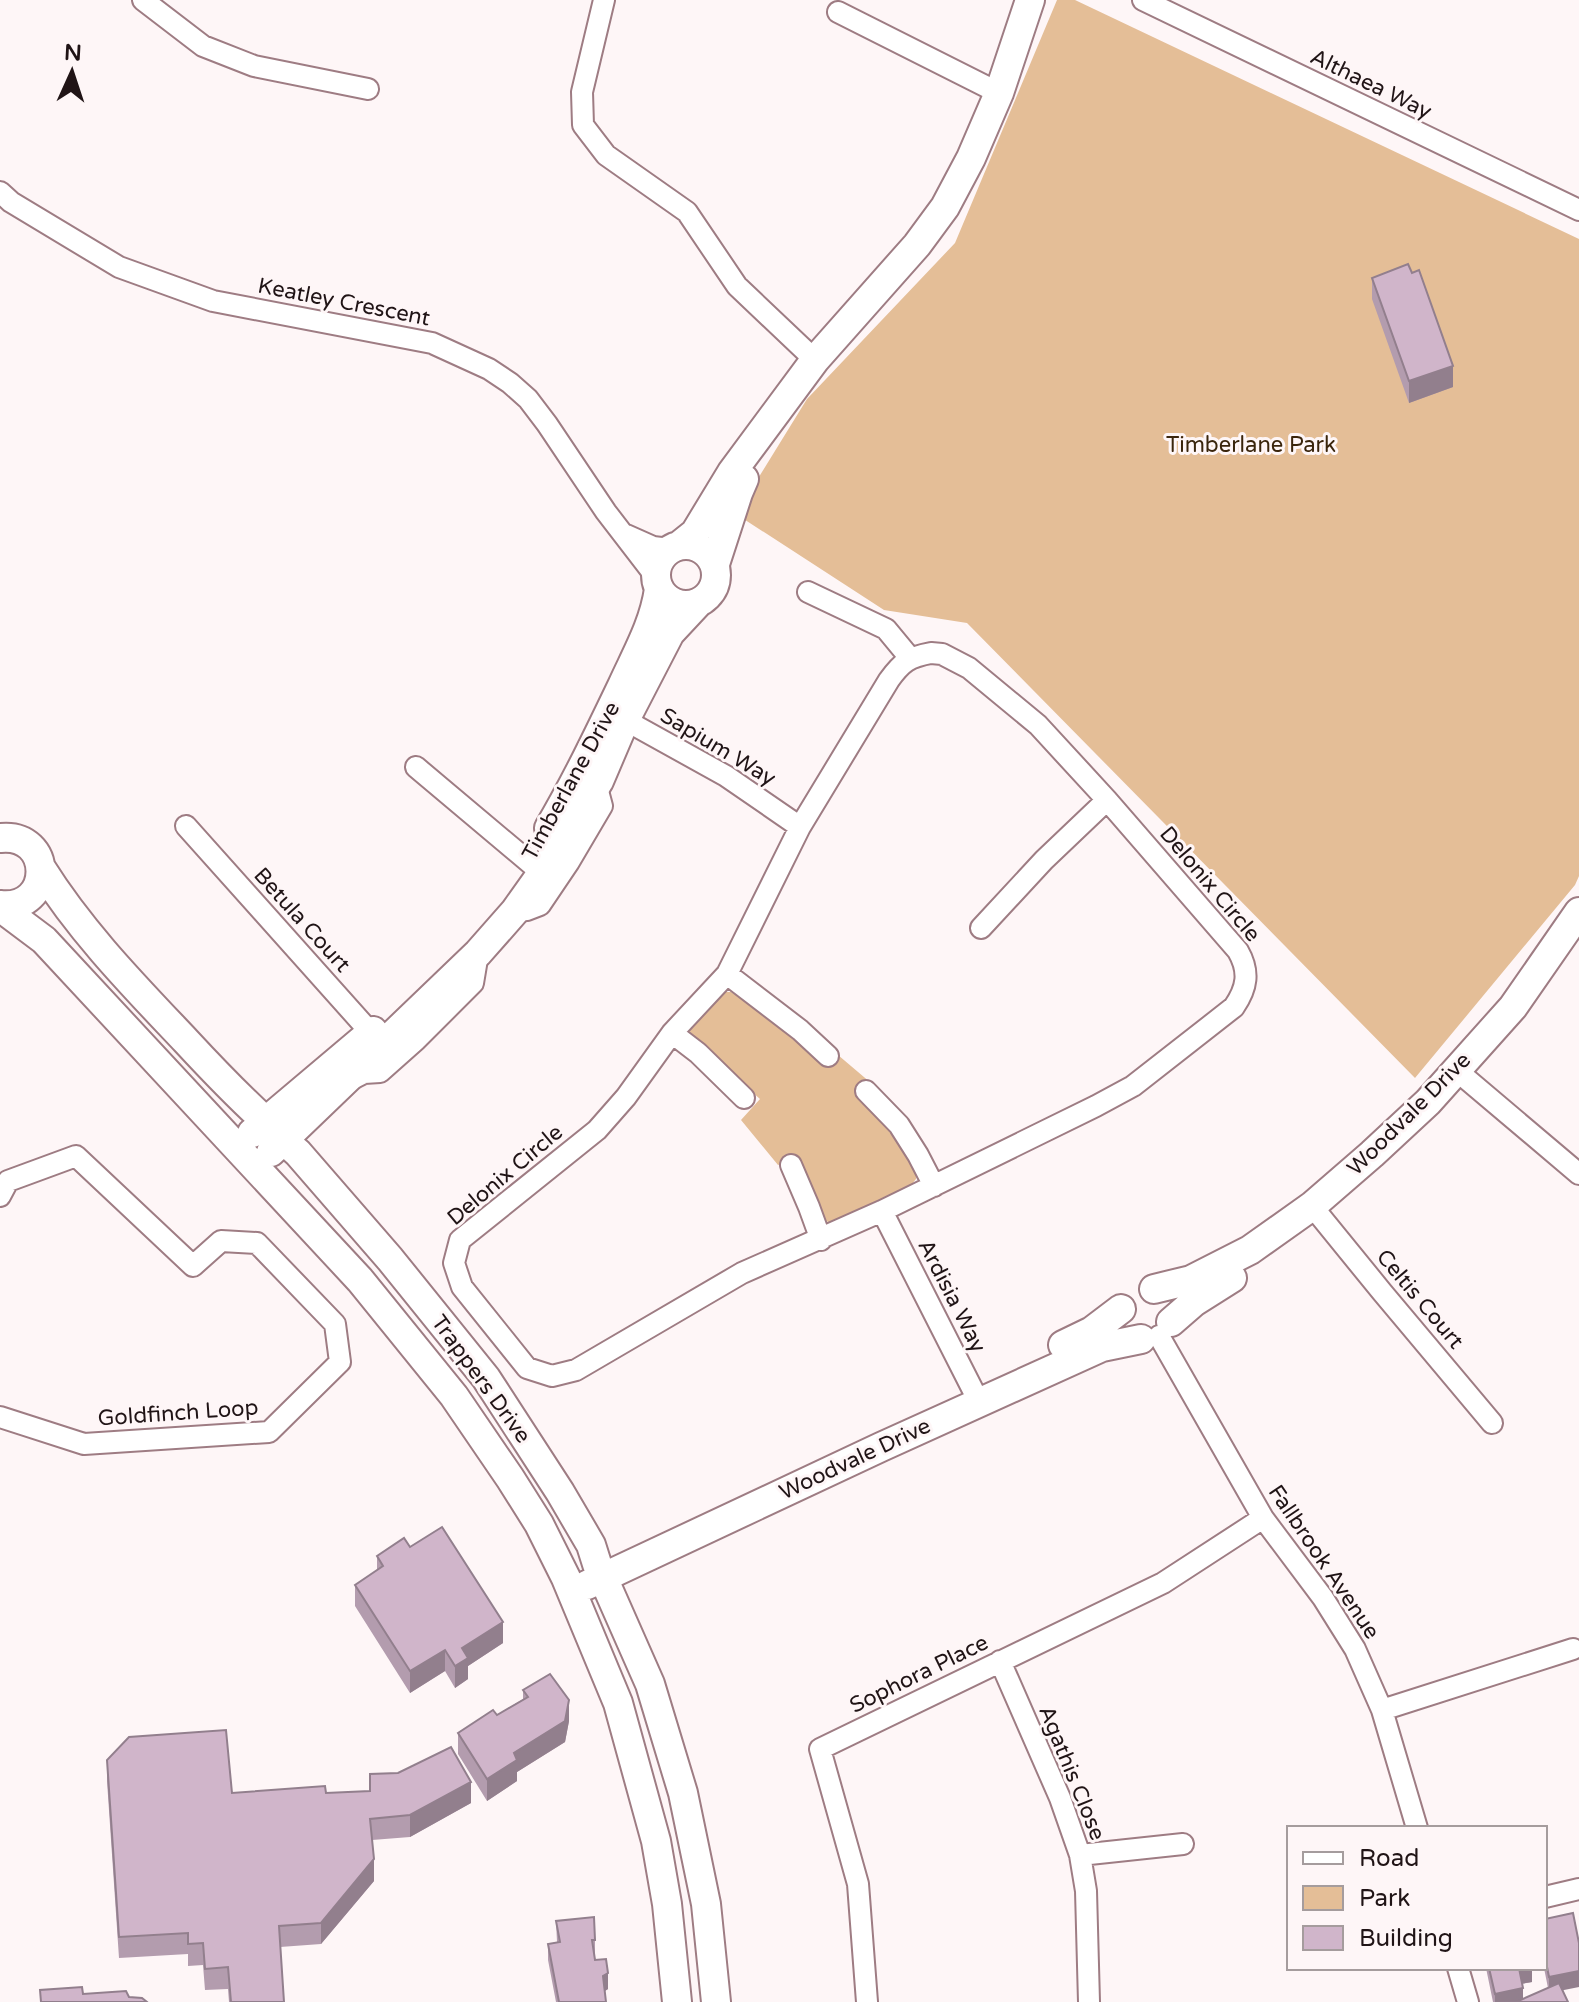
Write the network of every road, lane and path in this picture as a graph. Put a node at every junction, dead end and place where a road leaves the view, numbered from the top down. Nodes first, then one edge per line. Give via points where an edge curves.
1 (143, 0) edge
2 (604, 0) edge
3 (1030, 0) edge
4 (1143, 0) edge
5 (838, 12) dead end
6 (368, 89) dead end
7 (999, 93) junction
8 (0, 192) edge
9 (1579, 210) edge
10 (815, 360) junction
11 (772, 420) junction
12 (622, 533) junction
13 (675, 547) junction
14 (715, 564) junction
15 (657, 583) junction
16 (808, 592) dead end
17 (698, 603) junction
18 (910, 658) junction
19 (617, 716) junction
20 (416, 767) dead end
21 (599, 781) junction
22 (1107, 800) junction
23 (186, 826) dead end
24 (800, 827) junction
25 (4, 836) edge
26 (41, 868) junction
27 (535, 868) junction
28 (0, 906) edge
29 (515, 911) junction
30 (1579, 912) edge
31 (981, 928) dead end
32 (1579, 939) edge
33 (478, 953) junction
34 (727, 974) junction
35 (672, 1033) junction
36 (377, 1039) junction
37 (828, 1056) dead end
38 (1462, 1075) junction
39 (342, 1085) junction
40 (866, 1091) dead end
41 (744, 1098) dead end
42 (275, 1132) junction
43 (246, 1156) junction
44 (791, 1165) dead end
45 (1579, 1174) edge
46 (934, 1186) junction
47 (0, 1196) edge
48 (882, 1211) junction
49 (1317, 1212) junction
50 (821, 1240) junction
51 (1154, 1289) junction
52 (1121, 1309) junction
53 (1157, 1332) junction
54 (976, 1396) junction
55 (0, 1417) edge
56 (1492, 1423) dead end
57 (1263, 1518) junction
58 (600, 1571) junction
59 (569, 1585) junction
60 (1573, 1649) dead end
61 (1000, 1661) junction
62 (1382, 1710) junction
63 (1416, 1826) edge
64 (1183, 1844) dead end
65 (1080, 1855) junction
66 (1579, 1889) edge
67 (1547, 1897) edge
68 (1459, 1970) edge
69 (677, 2002) edge
70 (716, 2002) edge
71 (867, 2002) edge
72 (1089, 2002) edge
73 (1468, 2002) edge

1 - 6 street via 203,46 254,66
2 - 10 street via 582,92 583,125 606,155 687,212 737,286
3 - 7 street
4 - 9 street, Althaea Way
5 - 7 street
7 - 10 street via 945,207
8 - 12 street, Keatley Crescent via 119,267 213,301 432,343 489,369 528,399
10 - 11 street
11 - 13 street via 695,533
11 - 14 street via 738,493
12 - 13 street via 653,547
12 - 15 street, Keatley Crescent
13 - 14 street via 697,546
13 - 15 street via 659,561
14 - 17 street via 716,583
15 - 17 street via 664,596 680,604
15 - 19 street, Timberlane Drive via 656,611
16 - 18 street via 886,629
17 - 19 street, Timberlane Drive via 670,633
18 - 22 street, Delonix Circle via 942,654 969,668 1038,725
18 - 24 street, Delonix Circle via 889,680
19 - 21 street, Timberlane Drive
19 - 24 street, Sapium Way via 726,776
19 - 27 street, Timberlane Drive via 584,766
20 - 27 street
21 - 27 street, Timberlane Drive
21 - 29 street, Timberlane Drive via 602,806 555,884 540,905
22 - 31 street
22 - 46 street, Delonix Circle via 1238,951 1247,973 1241,996 1133,1086
23 - 36 street, Betula Court
24 - 34 street, Delonix Circle
25 - 26 street, Trappers Drive via 32,848
26 - 28 street via 38,888 29,898
26 - 42 street, Trappers Drive via 99,949
27 - 29 street, Timberlane Drive
27 - 36 street, Timberlane Drive
28 - 43 street, Trappers Drive via 44,940
29 - 33 street, Timberlane Drive
30 - 38 street, Woodvale Drive
32 - 38 street, Woodvale Drive via 1524,1016
33 - 36 street, Timberlane Drive
33 - 39 street, Timberlane Drive via 473,983 452,1005 380,1072
34 - 35 street, Delonix Circle
34 - 37 street
35 - 41 street
35 - 50 street, Delonix Circle via 597,1130 460,1240 454,1263 462,1287 527,1368 552,1376 576,1370 742,1273
36 - 39 street, Timberlane Drive
36 - 42 street, Timberlane Drive
38 - 45 street
38 - 49 street, Woodvale Drive
39 - 42 street, Timberlane Drive
40 - 46 street via 899,1125
42 - 43 street, Timberlane Drive
42 - 58 street, Trappers Drive via 390,1259 486,1378 560,1492
43 - 59 street, Trappers Drive via 360,1280 454,1396 539,1524
44 - 50 street
46 - 48 street, Delonix Circle
47 - 55 street, Goldfinch Loop via 8,1181 76,1156 193,1266 221,1241 257,1243 335,1324 340,1362 269,1432 84,1444
48 - 50 street, Delonix Circle
48 - 54 street, Ardisia Way
49 - 51 street, Woodvale Drive via 1191,1280
49 - 53 street, Woodvale Drive via 1258,1262
49 - 56 street, Celtis Court
51 - 52 street via 1130,1294
51 - 53 street via 1171,1306
52 - 53 street via 1123,1325 1134,1336
52 - 54 street, Woodvale Drive
53 - 54 street, Woodvale Drive via 1102,1347
53 - 57 street, Fallbrook Avenue
54 - 58 street, Woodvale Drive via 796,1475
57 - 61 street, Sophora Place via 1163,1583
57 - 62 street, Fallbrook Avenue via 1355,1649
58 - 59 street, Woodvale Drive
58 - 70 street, Trappers Drive via 650,1684 683,1793 706,1904
59 - 69 street, Trappers Drive via 618,1703 656,1841
60 - 62 street
61 - 65 street, Agathis Close
61 - 71 street, Sophora Place via 820,1749 858,1884
62 - 63 street, Fallbrook Avenue
64 - 65 street
65 - 72 street, Agathis Close
66 - 67 street
68 - 73 street

